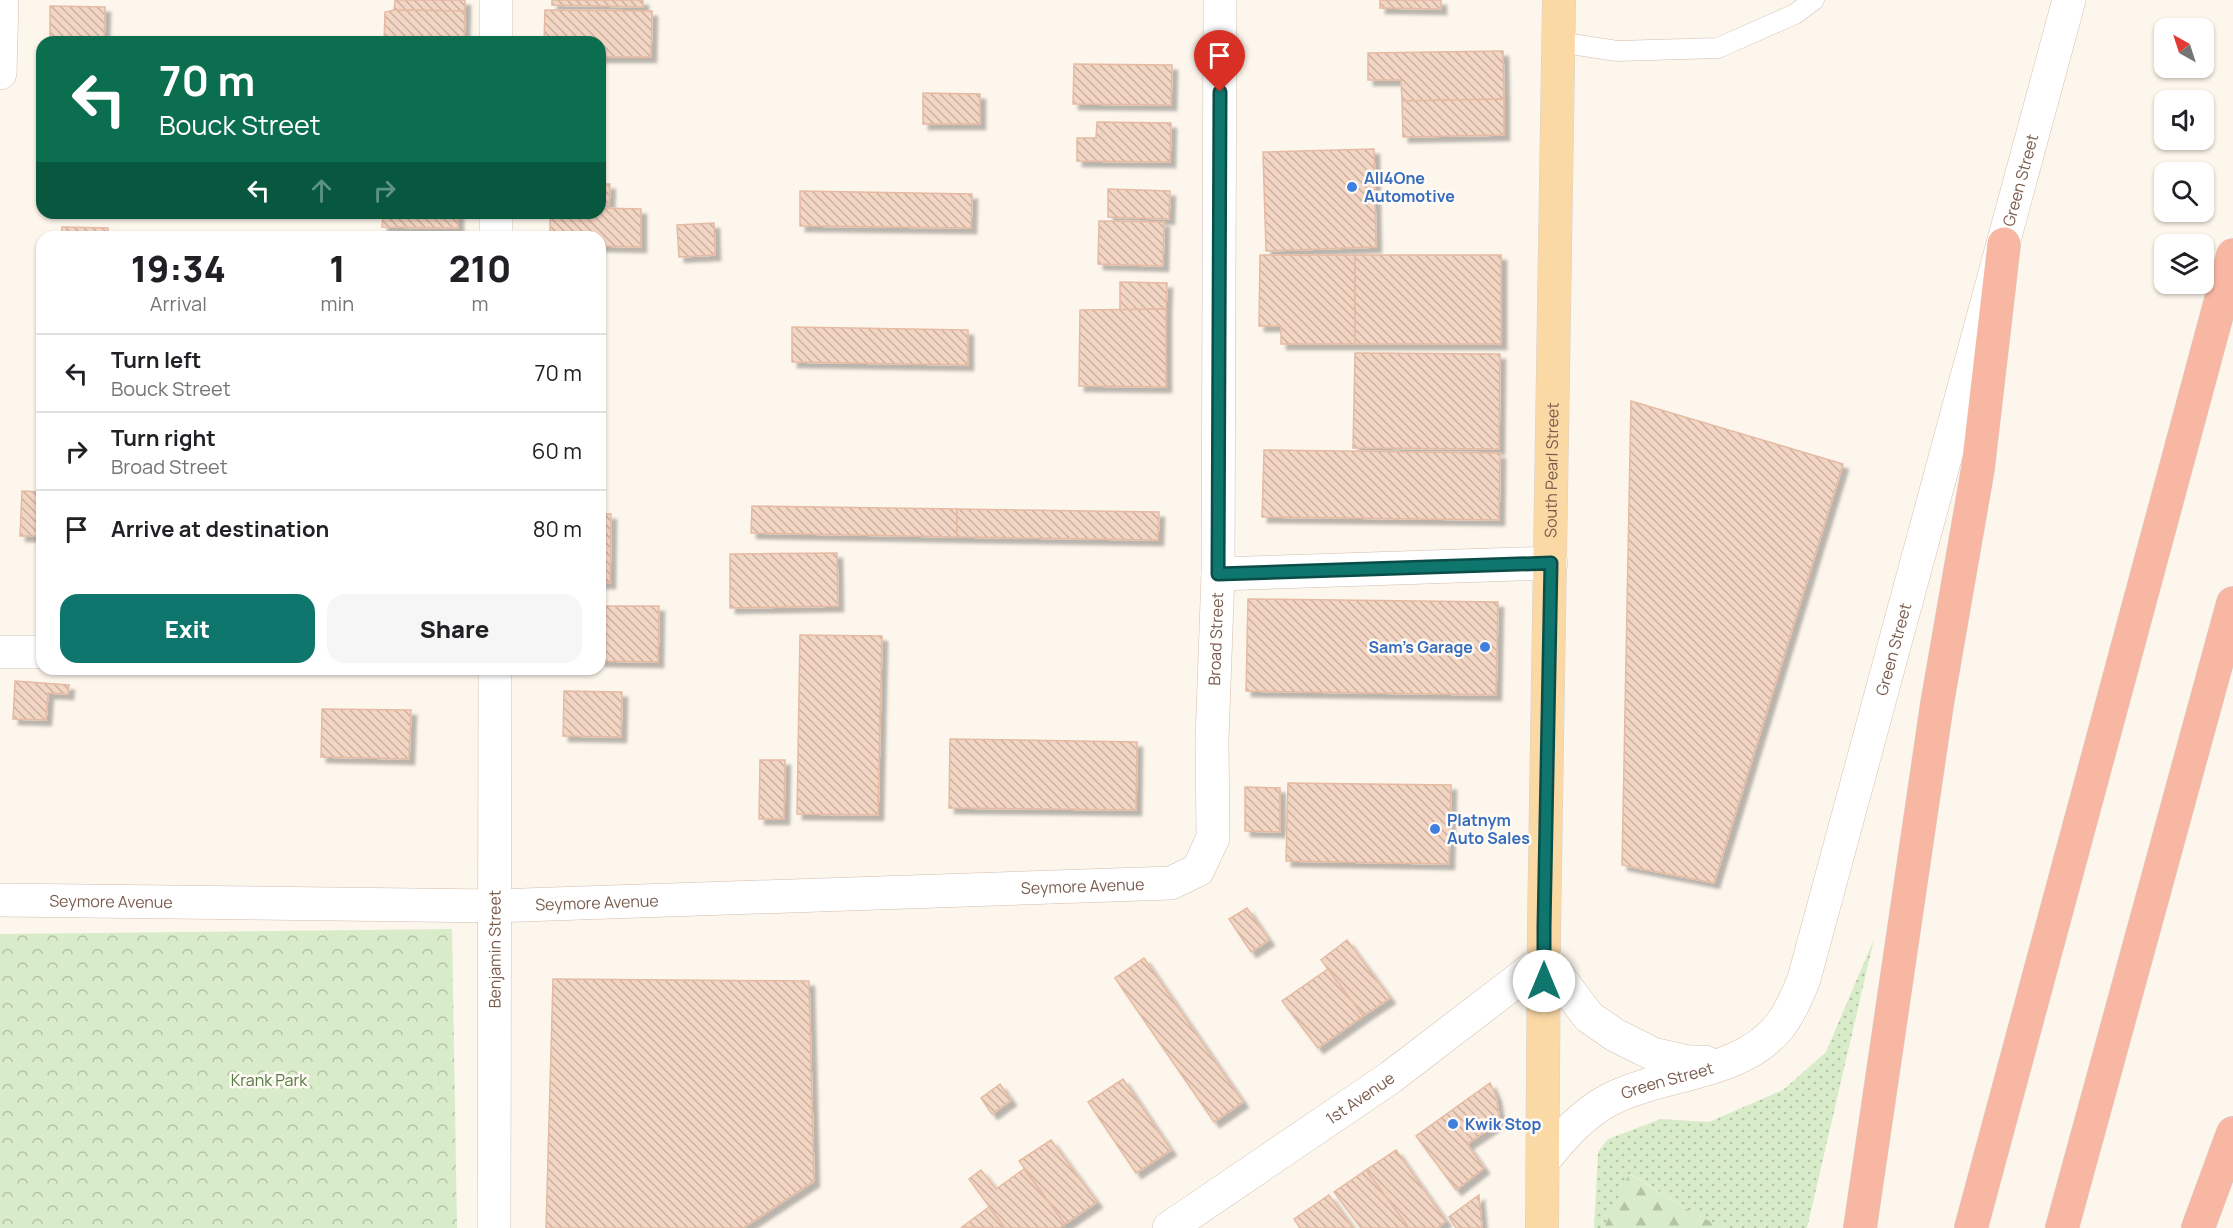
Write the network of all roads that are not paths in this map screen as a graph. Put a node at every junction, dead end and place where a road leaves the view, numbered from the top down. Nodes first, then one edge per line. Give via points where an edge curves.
1 (2, 0) edge
2 (496, 0) edge
3 (1220, 0) edge
4 (1559, 0) edge
5 (1814, 0) edge
6 (2069, 0) edge
7 (496, 36) edge
8 (1558, 42) junction
9 (0, 73) edge
10 (2004, 244) junction
11 (2233, 255) edge
12 (1551, 563) junction
13 (1218, 574) junction
14 (2233, 603) edge
15 (0, 652) edge
16 (36, 652) edge
17 (495, 675) edge
18 (1190, 873) joint
19 (0, 900) edge
20 (494, 906) junction
21 (1545, 959) junction
22 (1733, 1061) junction
23 (2233, 1133) edge
24 (1543, 1161) junction
25 (494, 1228) edge
26 (1169, 1228) edge
27 (1542, 1228) edge
28 (1860, 1228) edge
29 (1971, 1228) edge
30 (2062, 1228) edge
31 (2198, 1228) edge

1 - 9 street
2 - 7 street
3 - 13 street, Broad Street
4 - 8 main road, South Pearl Street
5 - 8 lane via 1795,14 1718,48 1617,51
6 - 10 street, Green Street
8 - 12 main road, South Pearl Street
10 - 22 street, Green Street via 1804,979 1778,1029
10 - 28 highway via 1978,468 1937,704
11 - 29 highway
12 - 13 street
12 - 21 main road, South Pearl Street
13 - 18 street, Broad Street via 1213,838 1198,870
14 - 30 highway
15 - 16 street
17 - 20 street, Benjamin Street
18 - 20 street, Seymore Avenue via 1171,883
19 - 20 street, Seymore Avenue
20 - 25 street, Benjamin Street
21 - 22 street via 1589,1017 1615,1035 1653,1054 1689,1062
21 - 24 main road, South Pearl Street
21 - 26 street, 1st Avenue via 1391,1077
22 - 24 street, Green Street via 1652,1083 1610,1100 1583,1117
23 - 31 highway
24 - 27 main road, South Pearl Street

